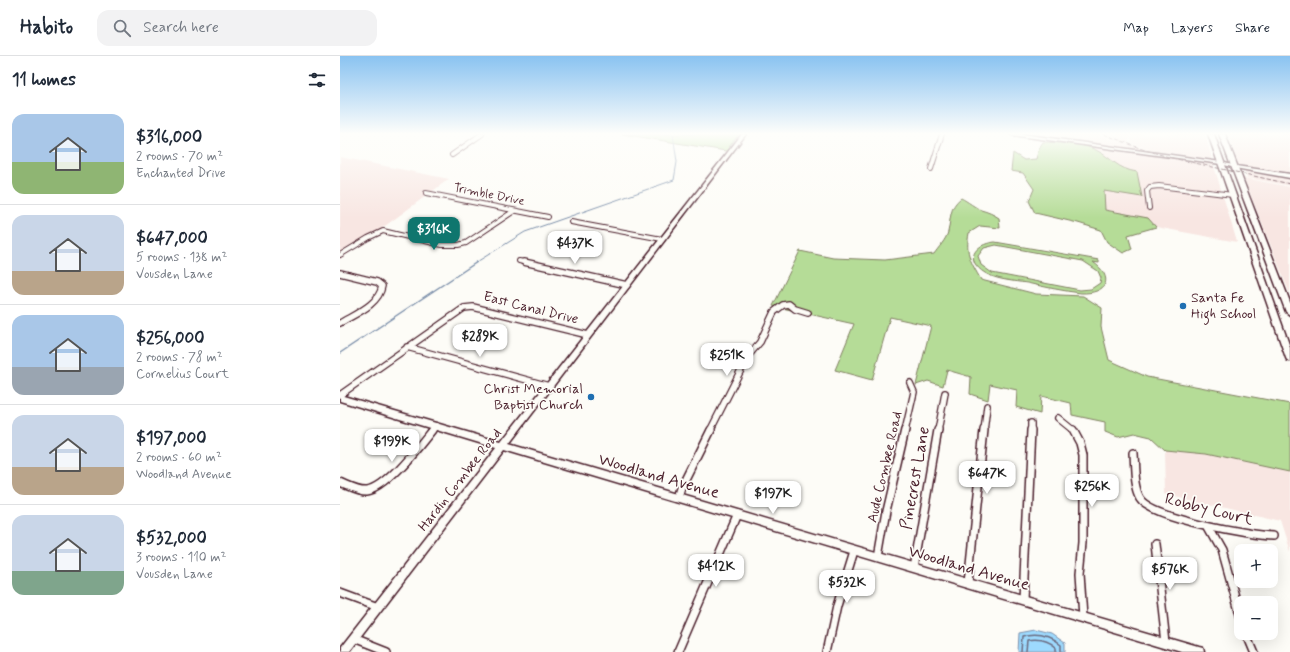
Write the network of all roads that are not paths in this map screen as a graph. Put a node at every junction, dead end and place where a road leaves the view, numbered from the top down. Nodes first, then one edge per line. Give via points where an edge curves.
1 (722, 162) edge
2 (934, 162) edge
3 (1212, 162) edge
4 (1233, 162) edge
5 (1221, 163) junction
6 (1235, 167) junction
7 (931, 170) dead end
8 (1290, 176) edge
9 (426, 192) dead end
10 (1232, 195) junction
11 (1149, 208) dead end
12 (514, 211) junction
13 (548, 217) dead end
14 (571, 222) dead end
15 (662, 239) junction
16 (340, 255) edge
17 (519, 261) dead end
18 (340, 274) edge
19 (627, 285) junction
20 (1290, 312) edge
21 (808, 313) dead end
22 (340, 323) edge
23 (588, 335) junction
24 (407, 347) junction
25 (1290, 358) edge
26 (910, 383) dead end
27 (549, 386) junction
28 (945, 393) dead end
29 (340, 395) edge
30 (340, 398) edge
31 (987, 406) dead end
32 (1058, 418) dead end
33 (1031, 423) dead end
34 (436, 426) junction
35 (502, 446) junction
36 (1134, 453) dead end
37 (340, 483) edge
38 (679, 498) junction
39 (737, 515) junction
40 (1209, 527) junction
41 (1274, 536) dead end
42 (1155, 544) dead end
43 (854, 551) junction
44 (878, 557) junction
45 (914, 568) junction
46 (968, 583) junction
47 (340, 594) edge
48 (1235, 596) edge
49 (1023, 600) junction
50 (378, 607) junction
51 (1083, 617) junction
52 (353, 639) junction
53 (1249, 640) edge
54 (1166, 642) junction
55 (343, 652) edge
56 (386, 652) edge
57 (678, 652) edge
58 (827, 652) edge
59 (1200, 652) edge
60 (1254, 652) edge

1 - 15 street, Hardin Combee Road
2 - 7 street
3 - 5 street
4 - 6 main road
5 - 6 street
5 - 10 main road
6 - 8 street
6 - 20 main road
9 - 12 street, Trimble Drive
10 - 11 street via 1151,186 1147,191
10 - 25 main road
12 - 13 street, Trimble Drive
12 - 16 street via 466,243 449,246 386,231 378,232
14 - 15 street
15 - 19 street, Hardin Combee Road
17 - 19 street
18 - 22 street via 377,282 383,289 377,299
19 - 23 street, Hardin Combee Road
21 - 38 street via 789,304 778,307 760,343 748,356
23 - 24 street, East Canal Drive via 467,307 460,309
23 - 27 street, Hardin Combee Road
24 - 27 street
24 - 29 street
26 - 44 street, Aude Combee Road via 914,392
27 - 35 street, Hardin Combee Road
28 - 45 street, Pinecrest Lane
30 - 34 street, Woodland Avenue
31 - 46 street
32 - 51 street via 1073,430 1081,442 1083,455 1083,543 1080,573
33 - 49 street
34 - 35 street, Woodland Avenue
34 - 37 street via 378,488 367,491
35 - 38 street, Woodland Avenue
35 - 50 street, Hardin Combee Road
36 - 40 street, Robby Court via 1138,491 1144,503 1151,508
38 - 39 street, Woodland Avenue
39 - 43 street, Woodland Avenue
39 - 57 street
40 - 41 street, Robby Court via 1256,536
40 - 48 street via 1222,550
42 - 54 street
43 - 44 street, Woodland Avenue
43 - 58 street via 837,606
44 - 45 street, Woodland Avenue
45 - 46 street, Woodland Avenue
46 - 49 street, Woodland Avenue
47 - 50 street
49 - 51 street, Woodland Avenue
50 - 52 street, Hardin Combee Road
51 - 54 street, Woodland Avenue
52 - 55 street, Hardin Combee Road
52 - 56 street
53 - 60 street
54 - 59 street, Woodland Avenue

